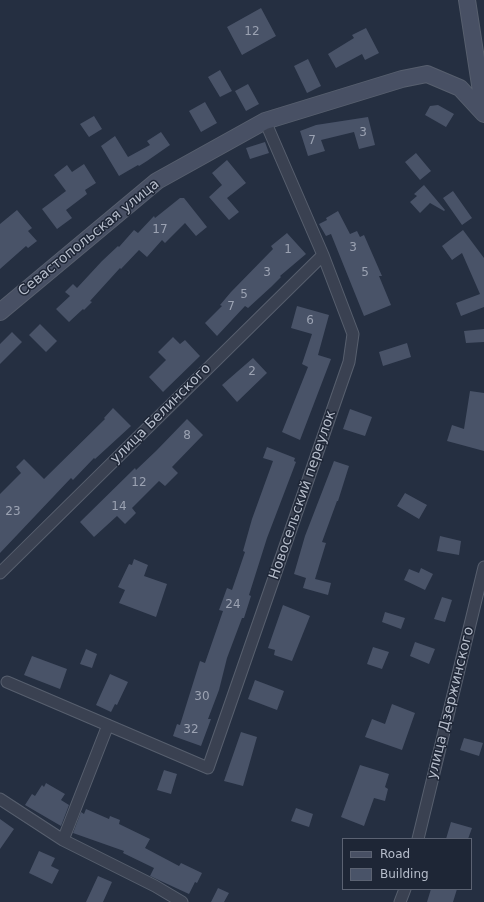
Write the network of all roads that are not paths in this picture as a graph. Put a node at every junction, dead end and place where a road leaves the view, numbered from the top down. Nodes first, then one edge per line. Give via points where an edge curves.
1 (467, 0) edge
2 (484, 112) edge
3 (265, 121) junction
4 (323, 255) junction
5 (0, 312) edge
6 (484, 567) edge
7 (0, 573) edge
8 (7, 682) dead end
9 (108, 725) junction
10 (0, 799) edge
11 (418, 838) edge
12 (63, 840) junction
13 (405, 890) edge
14 (182, 902) edge
15 (400, 902) edge

1 - 2 main road
2 - 3 main road, Севастопольская улица via 460,88 427,74 402,79
3 - 4 street, Новосельский переулок
3 - 5 main road, Севастопольская улица via 157,181
4 - 7 street, улица Белинского
4 - 9 street, Новосельский переулок via 353,334 349,362 208,768
6 - 11 street, улица Дзержинского
8 - 9 street, Новосельский переулок
9 - 12 street
10 - 12 street
12 - 14 street
13 - 15 street

